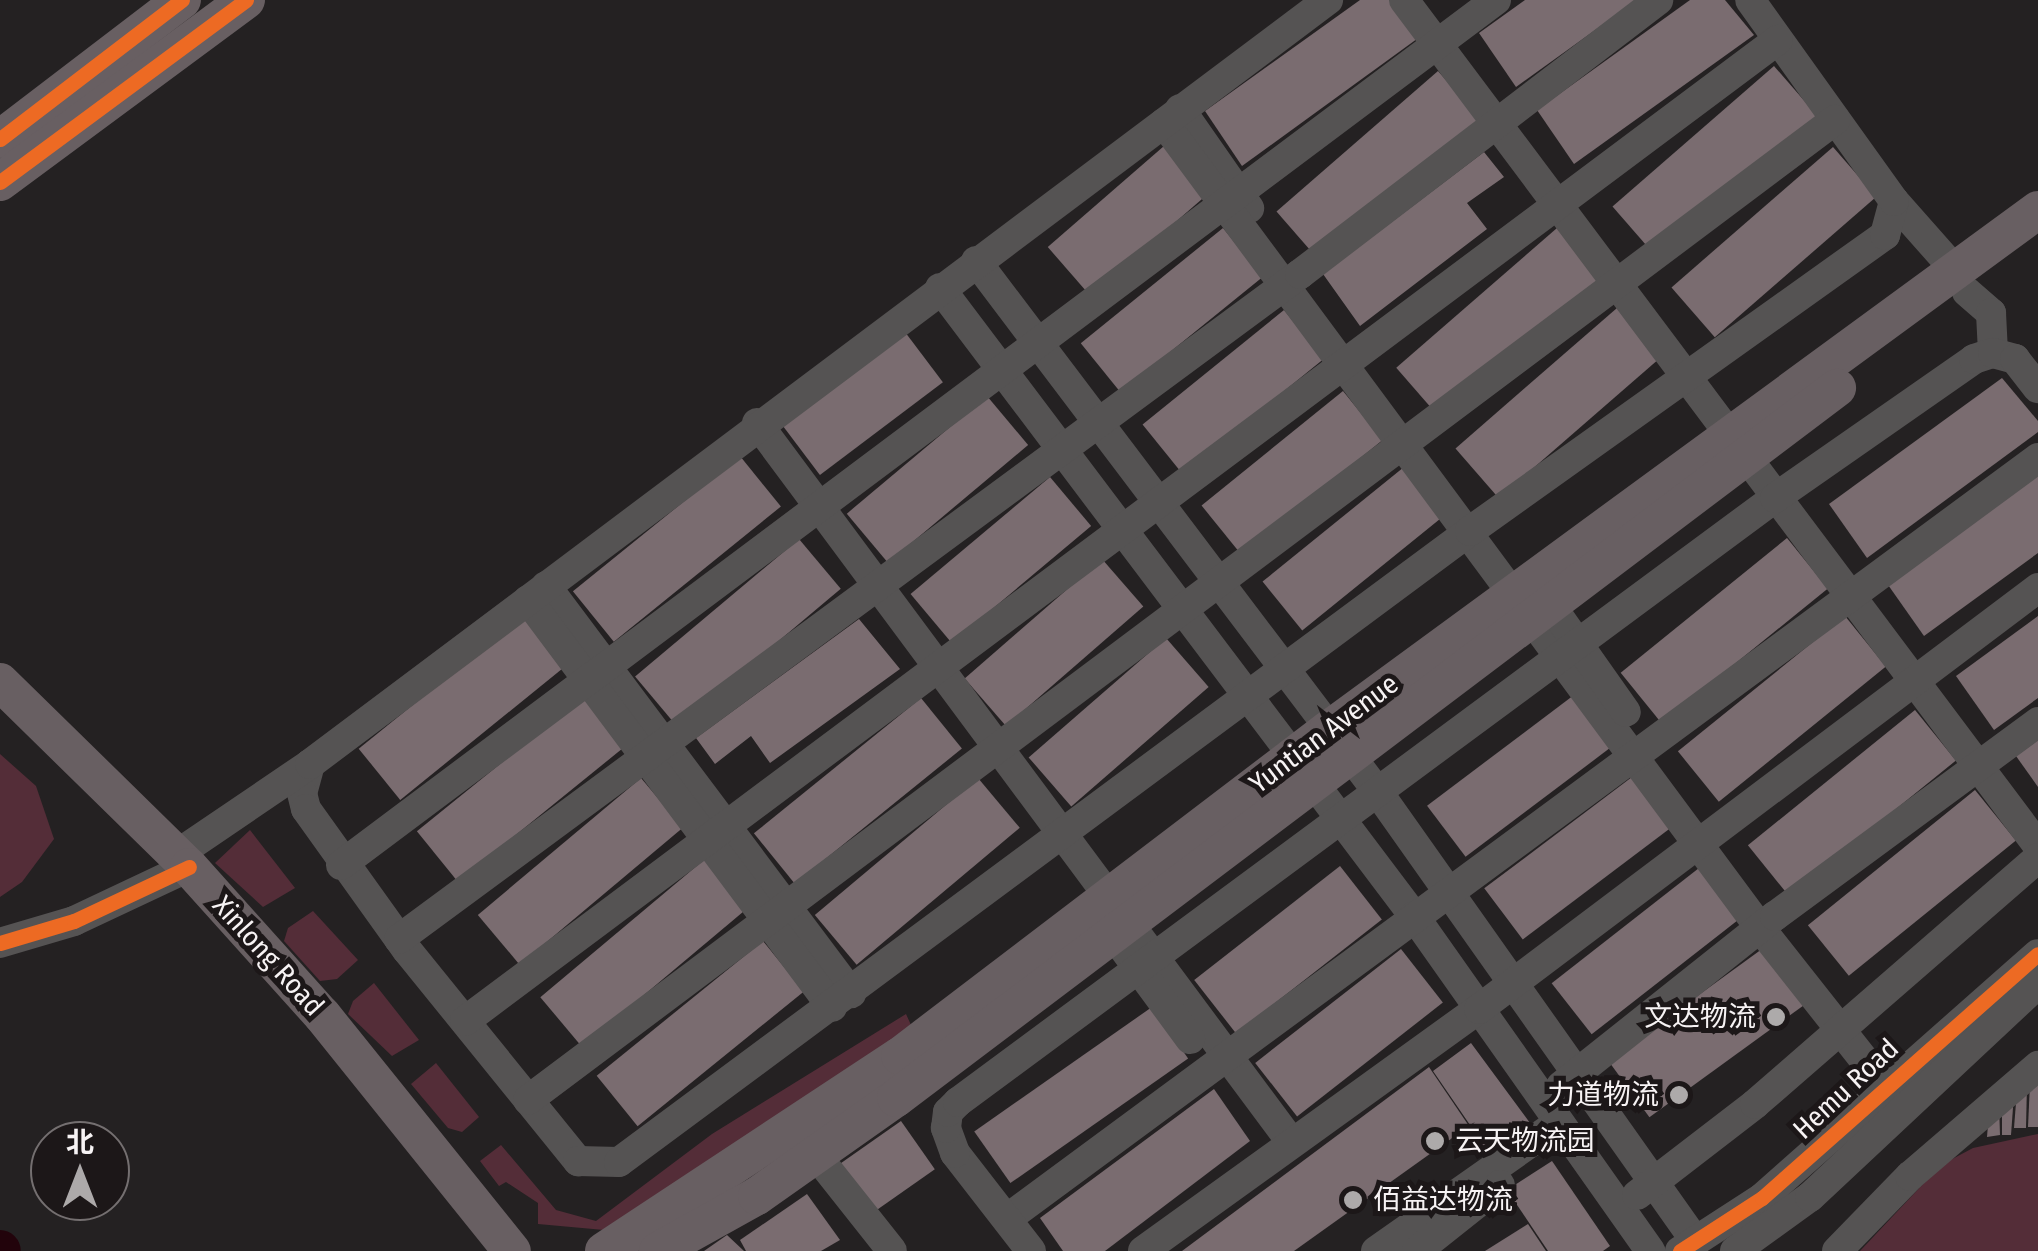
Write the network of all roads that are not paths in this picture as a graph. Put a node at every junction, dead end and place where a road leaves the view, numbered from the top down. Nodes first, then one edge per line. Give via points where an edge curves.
1 (182, 0) edge
2 (246, 0) edge
3 (1328, 0) edge
4 (1404, 0) edge
5 (1430, 0) edge
6 (1496, 0) edge
7 (1658, 0) edge
8 (1750, 0) edge
9 (1444, 39) junction
10 (1778, 40) junction
11 (1172, 116) junction
12 (1505, 118) junction
13 (1835, 120) junction
14 (0, 138) edge
15 (0, 182) edge
16 (1565, 196) junction
17 (1230, 201) junction
18 (1894, 202) junction
19 (2038, 210) edge
20 (2038, 241) edge
21 (976, 262) junction
22 (1626, 279) junction
23 (1292, 280) junction
24 (1961, 281) junction
25 (940, 288) junction
26 (1035, 343) junction
27 (1993, 353) junction
28 (1349, 358) junction
29 (1000, 369) junction
30 (1697, 374) junction
31 (2038, 388) edge
32 (1097, 424) junction
33 (748, 430) junction
34 (1414, 441) junction
35 (1743, 441) junction
36 (1063, 449) junction
37 (2038, 458) edge
38 (1782, 493) junction
39 (1155, 502) junction
40 (810, 510) junction
41 (1479, 526) junction
42 (1121, 528) junction
43 (1218, 585) junction
44 (2038, 588) edge
45 (872, 590) junction
46 (1853, 590) junction
47 (537, 593) junction
48 (1532, 599) junction
49 (1182, 608) junction
50 (1573, 653) junction
51 (1286, 670) junction
52 (930, 671) junction
53 (596, 673) junction
54 (1918, 675) junction
55 (0, 682) edge
56 (0, 692) edge
57 (1251, 697) junction
58 (2038, 722) edge
59 (1336, 743) junction
60 (1639, 748) junction
61 (656, 752) junction
62 (989, 753) junction
63 (1986, 761) junction
64 (310, 764) junction
65 (1302, 769) junction
66 (1380, 795) junction
67 (2038, 818) edge
68 (1343, 820) junction
69 (715, 832) junction
70 (1705, 833) junction
71 (1056, 837) junction
72 (2038, 846) edge
73 (2038, 858) edge
74 (185, 862) junction
75 (341, 865) junction
76 (1448, 892) junction
77 (1111, 913) junction
78 (775, 914) junction
79 (1414, 916) junction
80 (1768, 922) junction
81 (400, 939) junction
82 (0, 943) edge
83 (2038, 954) edge
84 (1150, 962) junction
85 (1512, 983) junction
86 (2038, 984) edge
87 (842, 1000) junction
88 (1479, 1008) junction
89 (465, 1021) junction
90 (1846, 1024) junction
91 (1219, 1062) junction
92 (2038, 1066) edge
93 (1578, 1074) junction
94 (922, 1077) junction
95 (1892, 1080) junction
96 (528, 1100) junction
97 (948, 1112) junction
98 (1557, 1120) junction
99 (1284, 1149) junction
100 (809, 1160) junction
101 (1650, 1185) junction
102 (1619, 1208) junction
103 (1008, 1218) junction
104 (1688, 1246) edge
105 (497, 1251) edge
106 (512, 1251) edge
107 (604, 1251) edge
108 (658, 1251) edge
109 (866, 1251) edge
110 (892, 1251) edge
111 (1031, 1251) edge
112 (1143, 1251) edge
113 (1376, 1251) edge
114 (1416, 1251) edge
115 (1650, 1251) edge
116 (1735, 1251) edge
117 (1837, 1251) edge

1 - 14 main road
2 - 15 main road
3 - 11 street
4 - 9 street
5 - 9 street
6 - 9 street
7 - 12 street
8 - 10 street
9 - 12 street
9 - 17 street
10 - 13 street
10 - 16 street
11 - 17 street
11 - 21 street
12 - 16 street
12 - 23 street
13 - 18 street
13 - 22 street
16 - 22 street
16 - 28 street
17 - 23 street
17 - 26 street
18 - 24 street
18 - 30 street via 1885,235
19 - 24 main road, Yuntian Avenue
20 - 24 main road, Yuntian Avenue
21 - 25 street
21 - 26 street
22 - 30 street
22 - 34 street
23 - 28 street
23 - 32 street
24 - 27 street via 1990,313
24 - 35 main road, Yuntian Avenue
25 - 29 street
25 - 33 street
26 - 29 street
26 - 32 street
27 - 31 street via 2015,359
27 - 38 street via 1974,359
28 - 34 street
28 - 39 street
29 - 36 street
29 - 40 street
30 - 35 street
30 - 41 street
32 - 36 street
32 - 39 street
33 - 40 street
33 - 47 street
34 - 41 street
34 - 43 street
35 - 38 street
35 - 48 main road, Yuntian Avenue
36 - 42 street
36 - 45 street
37 - 46 street
38 - 46 street
38 - 50 street
39 - 42 street
39 - 43 street
40 - 45 street
40 - 53 street
41 - 48 street
41 - 51 street
42 - 49 street
42 - 52 street
43 - 49 street
43 - 51 street
44 - 54 street
45 - 52 street
45 - 61 street
46 - 54 street
46 - 60 street
47 - 53 street
47 - 64 street
48 - 50 street
48 - 59 main road, Yuntian Avenue
49 - 57 street
49 - 62 street
50 - 60 street
50 - 66 street
51 - 57 street
51 - 59 street
52 - 62 street
52 - 69 street
53 - 61 street
53 - 75 street
54 - 63 street
54 - 70 street
55 - 74 main road, Xinlong Road
56 - 74 main road, Xinlong Road
57 - 65 street
57 - 71 street
58 - 63 street
59 - 65 main road, Yuntian Avenue
59 - 66 street
60 - 70 street
60 - 76 street
61 - 69 street
61 - 81 street
62 - 71 street
62 - 78 street
63 - 67 street
63 - 72 street
63 - 80 street
64 - 74 street
64 - 75 street via 302,793 306,809
65 - 68 street
65 - 77 main road, Yuntian Avenue
66 - 68 street
66 - 76 street
68 - 79 street
68 - 84 street
69 - 78 street
69 - 89 street
70 - 80 street
70 - 85 street
71 - 77 street
71 - 87 street
73 - 90 street
74 - 82 street via 74,921
74 - 105 main road, Xinlong Road via 362,1074
74 - 106 main road, Xinlong Road via 370,1070
75 - 81 street
76 - 79 street
76 - 85 street
77 - 84 street
77 - 94 main road, Yuntian Avenue
77 - 107 main road, Yuntian Avenue
78 - 87 street
78 - 96 street
79 - 88 street
79 - 91 street
80 - 90 street
80 - 93 street
81 - 89 street
83 - 95 street, Hemu Road
84 - 91 street
84 - 97 street
85 - 88 street
85 - 93 street
86 - 116 street, Hemu Road via 1810,1197
87 - 96 street via 620,1162 578,1160
88 - 98 street
88 - 99 street
89 - 96 street
90 - 95 street
90 - 101 street
91 - 99 street
91 - 103 street
92 - 117 street via 1910,1176
93 - 98 street
93 - 101 street
94 - 97 street
94 - 100 main road, Yuntian Avenue
95 - 104 street, Hemu Road via 1762,1198
97 - 103 street via 955,1152
98 - 102 street
98 - 113 street
98 - 114 street
99 - 112 street
100 - 108 main road, Yuntian Avenue
100 - 109 street
100 - 110 street
101 - 102 street
101 - 104 street
102 - 115 street
103 - 111 street

